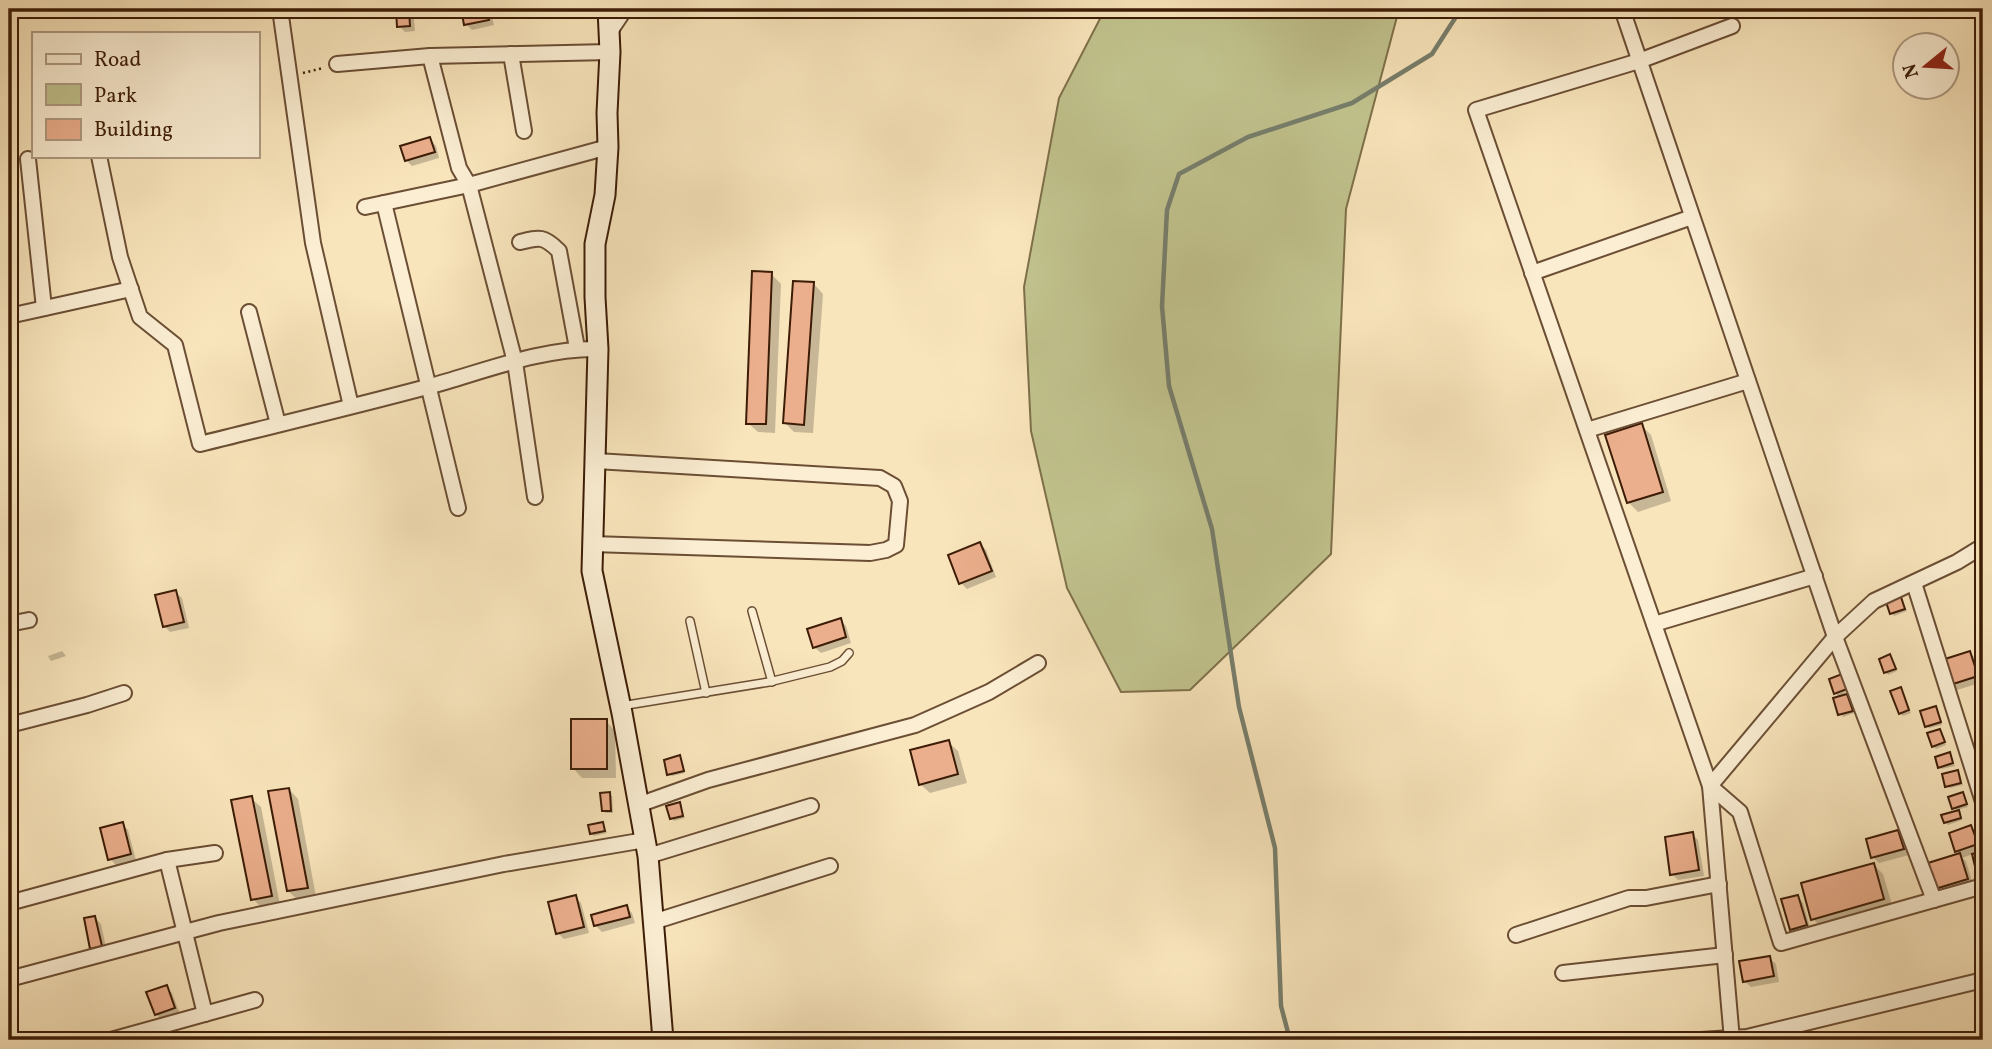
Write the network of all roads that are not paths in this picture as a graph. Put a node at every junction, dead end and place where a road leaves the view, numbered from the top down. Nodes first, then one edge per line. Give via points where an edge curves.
1 (280, 9) edge
2 (608, 9) edge
3 (625, 9) edge
4 (1622, 9) edge
5 (1732, 26) dead end
6 (610, 43) junction
7 (511, 54) junction
8 (430, 56) junction
9 (1639, 61) junction
10 (337, 64) road end
11 (524, 131) dead end
12 (608, 147) junction
13 (99, 158) edge
14 (28, 159) dead end
15 (469, 185) junction
16 (384, 203) junction
17 (365, 207) dead end
18 (1692, 217) junction
19 (520, 242) dead end
20 (1532, 273) junction
21 (131, 289) junction
22 (44, 308) junction
23 (250, 312) dead end
24 (9, 316) edge
25 (577, 348) junction
26 (598, 349) junction
27 (515, 362) junction
28 (1748, 380) junction
29 (428, 386) junction
30 (351, 406) junction
31 (278, 424) junction
32 (1587, 430) junction
33 (596, 461) junction
34 (535, 497) dead end
35 (458, 508) dead end
36 (592, 544) junction
37 (1983, 546) edge
38 (1815, 576) junction
39 (1913, 583) junction
40 (752, 611) dead end
41 (29, 620) dead end
42 (690, 621) dead end
43 (9, 624) edge
44 (1654, 624) junction
45 (1835, 637) junction
46 (849, 653) dead end
47 (1038, 663) dead end
48 (772, 682) junction
49 (124, 693) dead end
50 (705, 693) junction
51 (621, 706) junction
52 (9, 726) edge
53 (1710, 786) junction
54 (1983, 802) edge
55 (638, 805) junction
56 (811, 806) dead end
57 (646, 848) junction
58 (215, 853) dead end
59 (167, 860) junction
60 (830, 866) dead end
61 (1719, 884) junction
62 (1983, 886) edge
63 (1934, 900) junction
64 (9, 903) edge
65 (653, 922) junction
66 (186, 932) junction
67 (1516, 935) dead end
68 (1725, 955) junction
69 (1563, 973) dead end
70 (9, 979) edge
71 (1983, 980) edge
72 (255, 1000) dead end
73 (205, 1014) junction
74 (1760, 1037) edge
75 (1732, 1039) edge
76 (111, 1040) edge
77 (663, 1040) edge
78 (1701, 1040) edge

1 - 30 street via 313,243
2 - 6 street
3 - 6 street
4 - 9 street
5 - 9 street
6 - 7 street
6 - 12 street
7 - 8 street
7 - 11 street
8 - 10 street
8 - 15 street via 460,168
9 - 18 street
9 - 20 street via 1476,110
12 - 15 street
12 - 26 street via 595,244
13 - 21 street
14 - 22 street
15 - 16 street
15 - 27 street
16 - 17 street
16 - 29 street
18 - 20 street
18 - 28 street
19 - 25 street via 547,239 559,251
20 - 32 street
21 - 22 street
21 - 31 street via 140,317 175,345 200,444
22 - 24 street
23 - 31 street
25 - 26 street
25 - 27 street
26 - 33 street
27 - 29 street
27 - 34 street
28 - 32 street
28 - 38 street
29 - 30 street
29 - 35 street
30 - 31 street
32 - 44 street
33 - 36 street
33 - 36 street via 880,478 894,486 900,501 896,545 870,553
36 - 51 street via 592,571
37 - 39 street
38 - 44 street
38 - 45 street
39 - 45 street via 1874,601
39 - 54 street
40 - 48 lane
41 - 43 street
42 - 50 lane
44 - 53 street
45 - 53 street
45 - 63 street
46 - 48 lane via 830,667
47 - 55 street via 989,692 915,725 708,780
48 - 50 lane
49 - 52 street
50 - 51 lane
51 - 55 street
53 - 61 street
53 - 63 street via 1740,812 1781,943
55 - 57 street
56 - 57 street
57 - 65 street
57 - 66 street via 504,864
58 - 59 street
59 - 64 street
59 - 66 street
60 - 65 street
61 - 67 street via 1629,898
61 - 68 street
62 - 63 street
65 - 77 street
66 - 70 street
66 - 73 street
68 - 69 street
68 - 75 street
71 - 74 street
72 - 73 street
73 - 76 street
74 - 75 street
75 - 78 street

